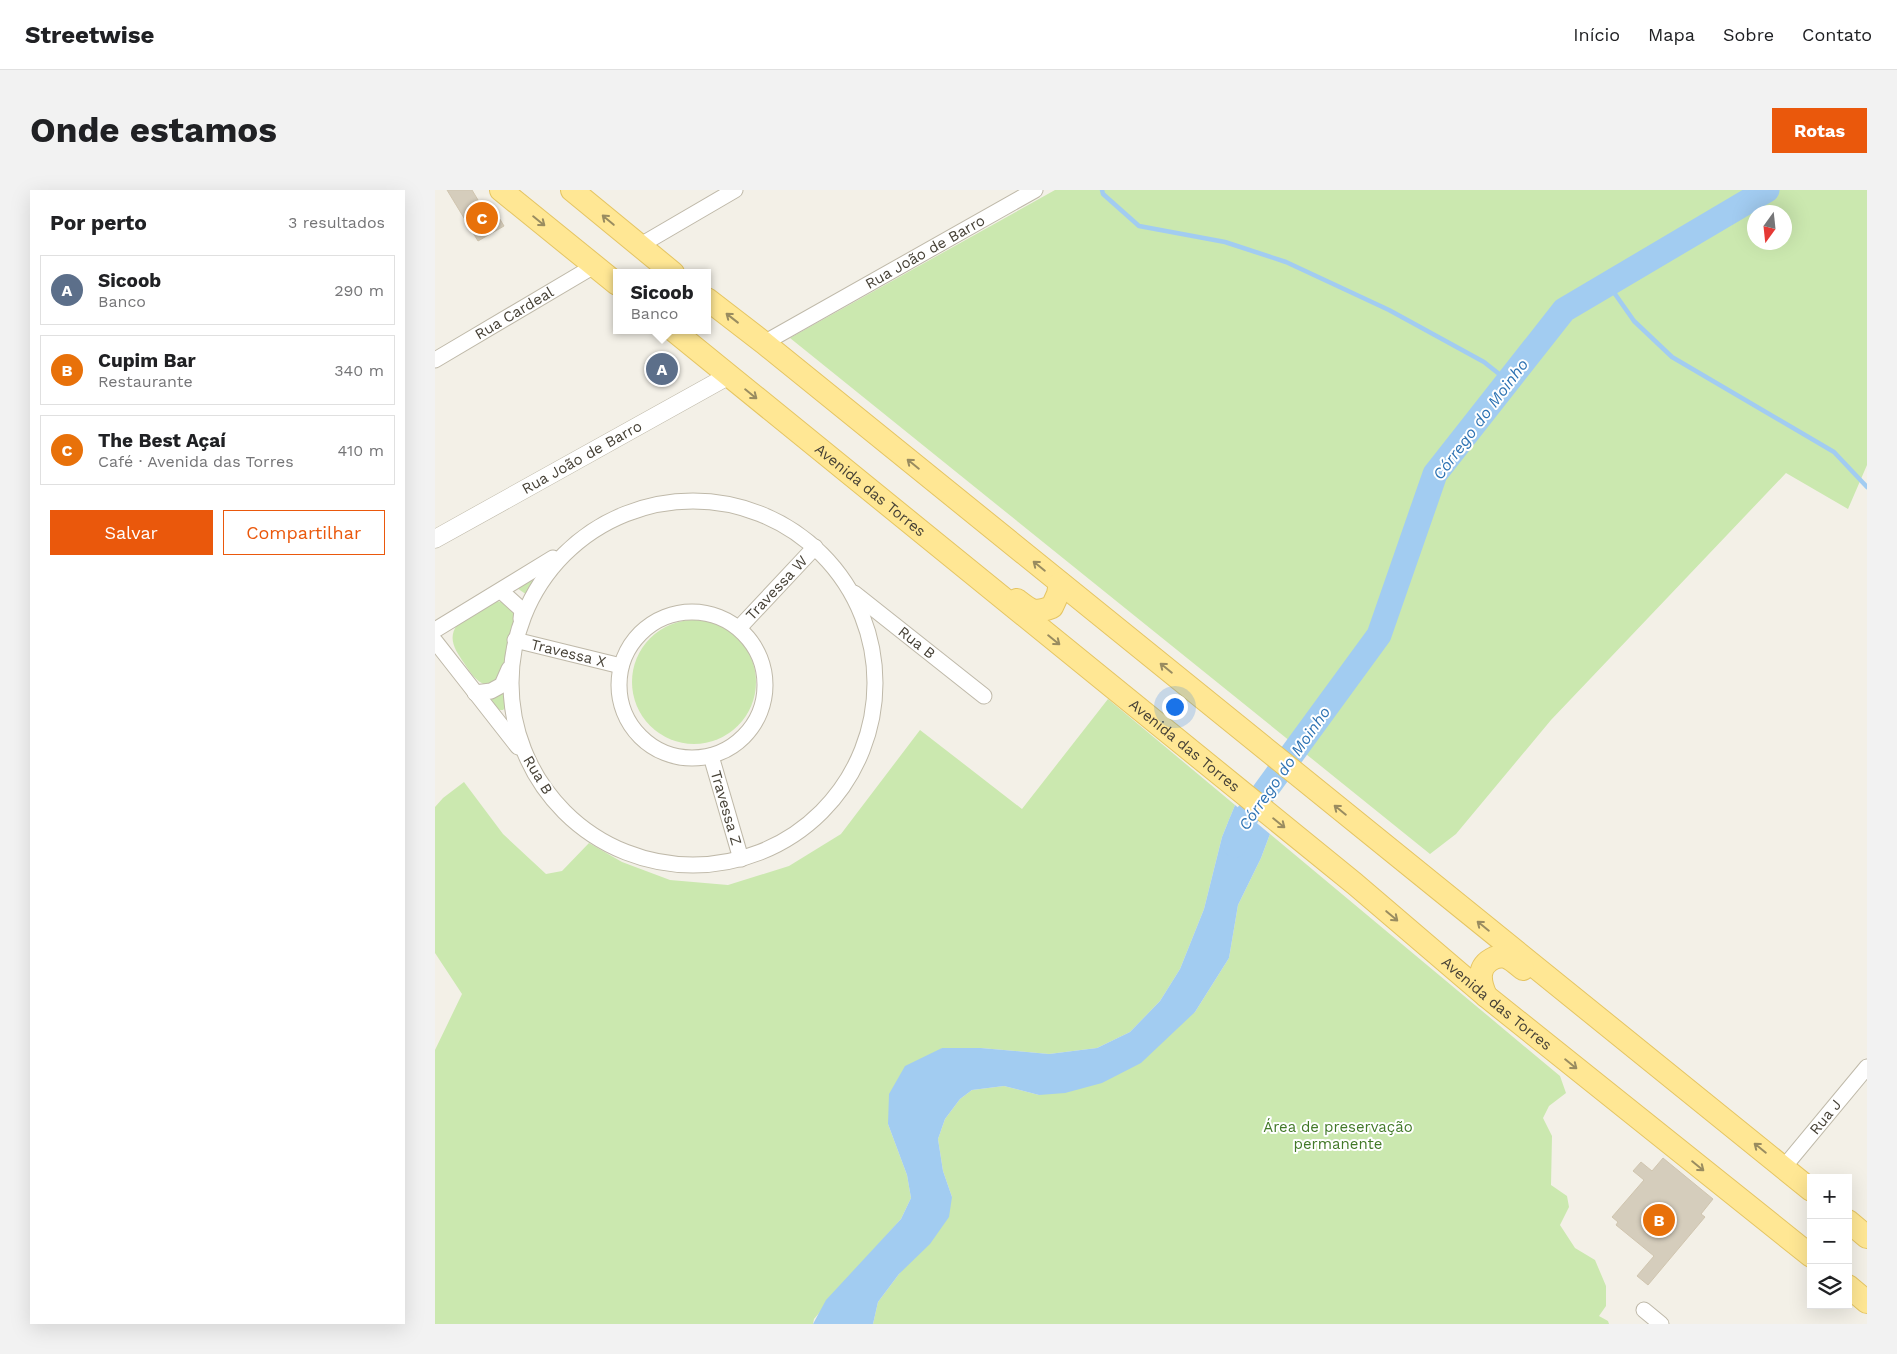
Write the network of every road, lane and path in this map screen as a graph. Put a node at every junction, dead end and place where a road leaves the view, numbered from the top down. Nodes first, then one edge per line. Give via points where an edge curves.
1 (501, 190) edge
2 (573, 190) edge
3 (1035, 190) edge
4 (733, 191) edge
5 (1019, 194) edge
6 (639, 246) junction
7 (594, 266) junction
8 (668, 269) edge
9 (613, 281) edge
10 (711, 302) edge
11 (678, 334) edge
12 (764, 343) junction
13 (435, 360) edge
14 (728, 376) junction
15 (888, 504) junction
16 (435, 540) edge
17 (815, 547) junction
18 (569, 549) junction
19 (1060, 583) junction
20 (850, 589) junction
21 (501, 591) junction
22 (521, 619) junction
23 (739, 628) junction
24 (435, 630) edge
25 (515, 640) junction
26 (435, 642) edge
27 (510, 666) junction
28 (621, 666) junction
29 (475, 693) junction
30 (984, 696) dead end
31 (525, 756) junction
32 (711, 756) junction
33 (741, 859) junction
34 (1486, 996) junction
35 (1629, 1044) junction
36 (1867, 1067) edge
37 (1784, 1168) junction
38 (1807, 1187) edge
39 (1852, 1224) edge
40 (1867, 1237) edge
41 (1807, 1253) edge
42 (1852, 1289) edge
43 (1867, 1302) edge
44 (1644, 1310) dead end
45 (1661, 1324) edge

1 -> 7 main road
6 -> 2 main road
3 - 5 street, Rua João de Barro
4 - 6 street
5 - 12 street, Rua João de Barro
6 - 8 main road
7 - 9 main road
7 - 13 street, Rua Cardeal
12 -> 10 main road
11 - 14 main road, Avenida das Torres
19 -> 12 main road
14 -> 15 main road, Avenida das Torres
14 - 16 street, Rua João de Barro
15 - 19 main road via 925,524 1030,610 1052,607
15 -> 34 main road, Avenida das Torres via 1355,884
17 - 18 street, Rua B via 787,527 757,512 725,504 691,501 658,504 625,513 595,528
17 - 20 street, Rua B
17 - 23 street, Travessa W
18 - 21 street
18 - 22 street, Rua B via 541,581
35 -> 19 main road
20 - 30 street, Rua B
20 - 33 street, Rua B via 865,620 874,652 876,686 873,719 863,752 848,781 802,830 773,847
21 - 22 street via 522,610
21 - 24 street
22 - 25 street, Rua B
23 - 28 street via 717,616 693,612 669,616 648,627 631,644
23 - 32 street via 754,645 763,665 766,686 763,708 753,728 737,744
25 - 27 street, Rua B
25 - 28 street, Travessa X
26 - 29 street
27 - 29 street via 503,685
27 - 31 street, Rua B via 510,697 515,727
28 - 32 street via 619,689 622,704 635,731 652,746 673,756 695,759
29 - 31 street
31 - 33 street, Rua B via 539,782 557,804 601,841 655,862 713,864
32 - 33 street, Travessa Z
34 - 35 main road via 1482,970 1487,962 1499,956 1506,957 1602,1032
34 -> 41 main road, Avenida das Torres
37 -> 35 main road
36 - 37 street, Rua J
37 - 38 main road
39 - 40 main road
42 - 43 main road
44 - 45 street

